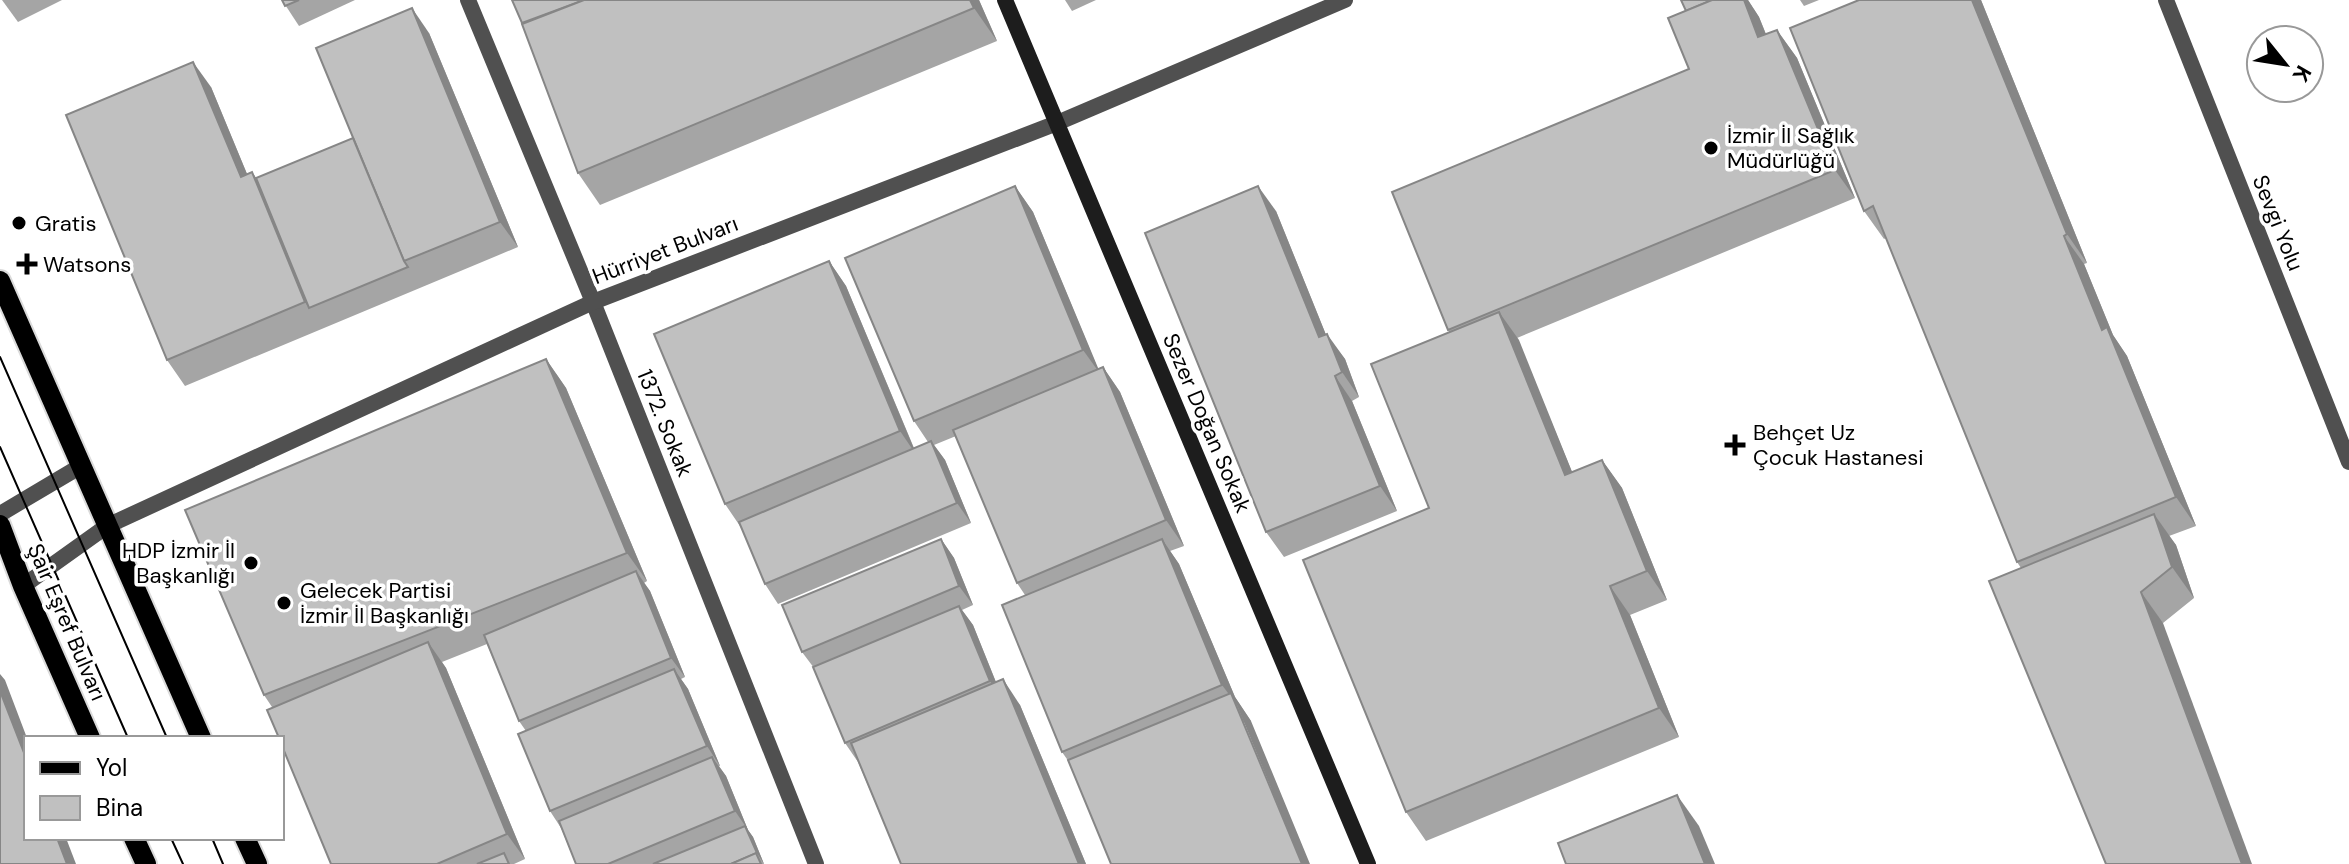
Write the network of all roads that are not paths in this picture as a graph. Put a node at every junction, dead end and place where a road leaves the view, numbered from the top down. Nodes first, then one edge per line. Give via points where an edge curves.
1 (468, 0) edge
2 (1005, 0) edge
3 (1345, 0) edge
4 (2166, 0) edge
5 (1057, 123) junction
6 (0, 281) edge
7 (593, 302) junction
8 (2349, 462) edge
9 (81, 466) junction
10 (0, 514) edge
11 (0, 525) edge
12 (107, 526) junction
13 (23, 586) junction
14 (89, 736) edge
15 (200, 736) edge
16 (135, 840) edge
17 (246, 840) edge
18 (146, 864) edge
19 (257, 864) edge
20 (816, 864) edge
21 (1368, 864) edge

1 - 7 street, 1372. Sokak
2 - 5 street, Sezer Doğan Sokak
3 - 5 street, Hürriyet Bulvarı
4 - 8 street, Sevgi Yolu
5 - 7 street, Hürriyet Bulvarı
5 - 21 street, Sezer Doğan Sokak
6 - 9 main road
7 - 12 street, Hürriyet Bulvarı
7 - 20 street, 1372. Sokak
9 - 10 street
9 - 12 main road
11 - 13 main road, Şair Eşref Bulvarı
12 - 13 street, Hürriyet Bulvarı
12 - 15 main road
13 - 14 main road, Şair Eşref Bulvarı
16 - 18 main road
17 - 19 main road

